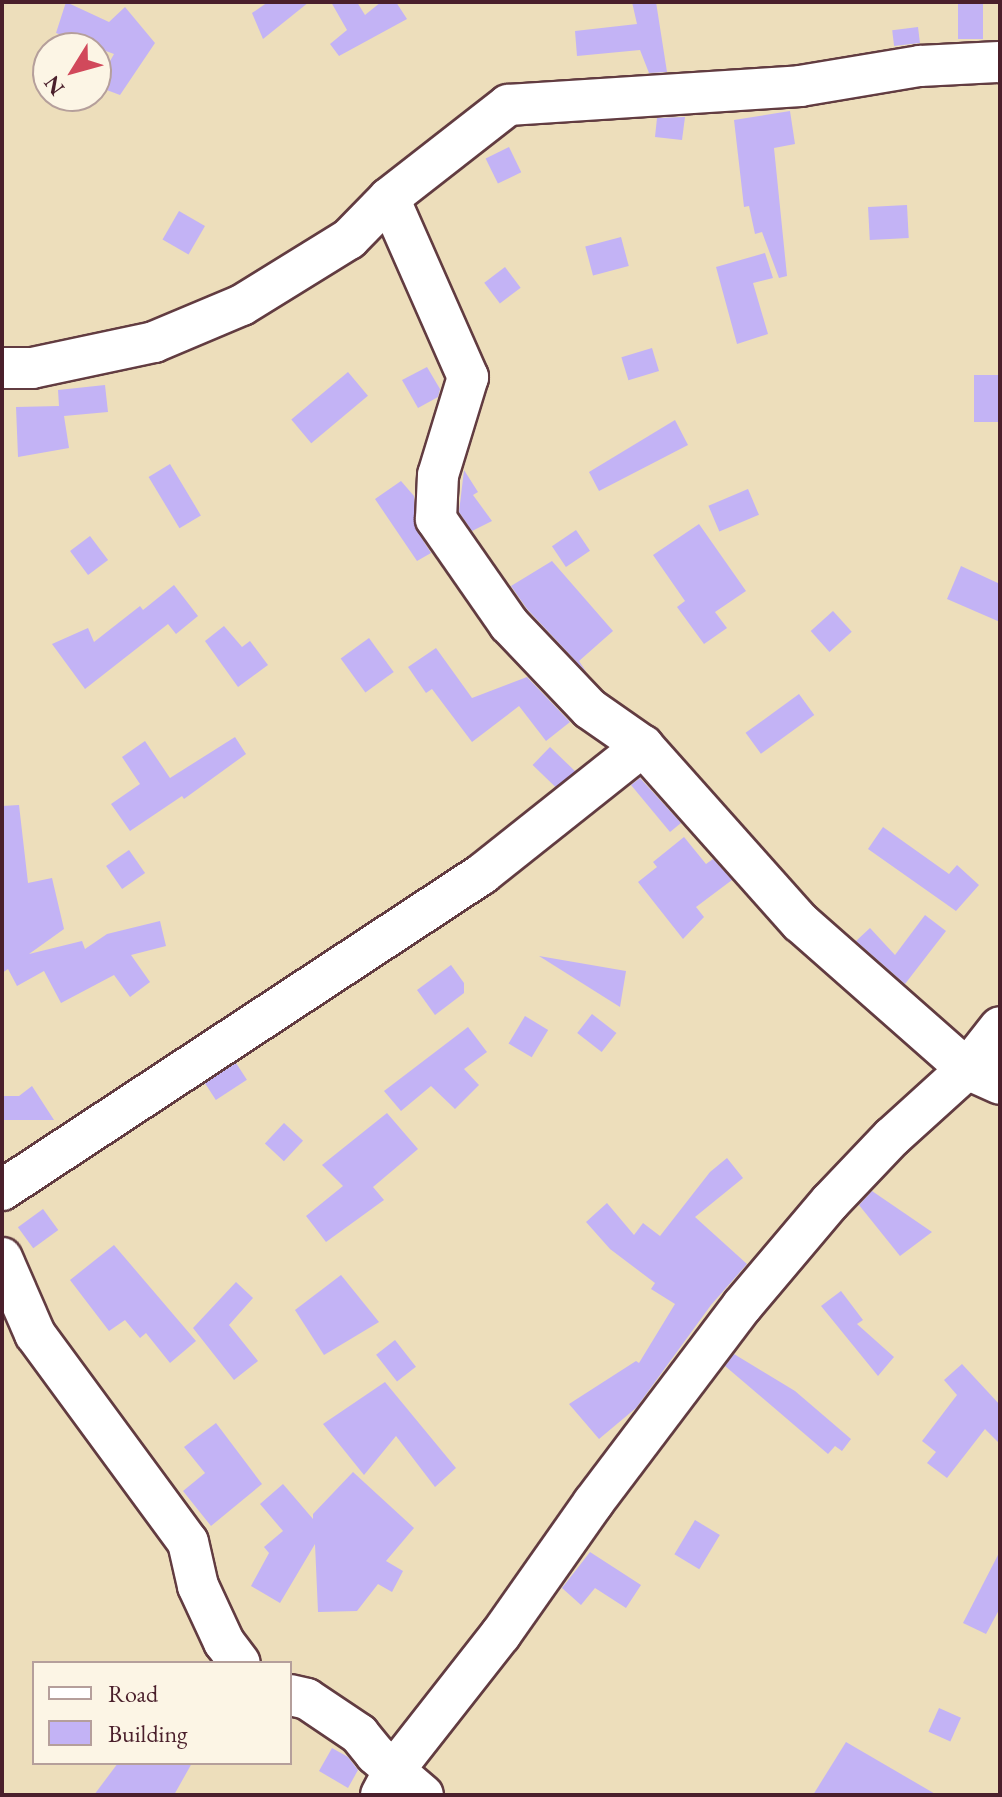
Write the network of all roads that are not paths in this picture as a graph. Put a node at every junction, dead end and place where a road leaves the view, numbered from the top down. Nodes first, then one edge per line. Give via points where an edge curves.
1 (1000, 62) edge
2 (389, 198) junction
3 (2, 368) edge
4 (643, 746) junction
5 (1000, 1027) edge
6 (984, 1076) edge
7 (2, 1190) edge
8 (2, 1258) edge
9 (238, 1661) edge
10 (292, 1695) edge
11 (399, 1786) edge

1 - 2 street via 920,66 800,86 508,105
2 - 3 street via 349,239 242,305 154,342 32,368
2 - 4 street via 468,377 438,475 436,519 509,624 590,709
4 - 6 street via 800,922
4 - 7 street via 482,874
5 - 6 street
6 - 11 street via 892,1137 742,1306 593,1503
8 - 9 street via 35,1334 188,1542 198,1586
10 - 11 street via 344,1723

